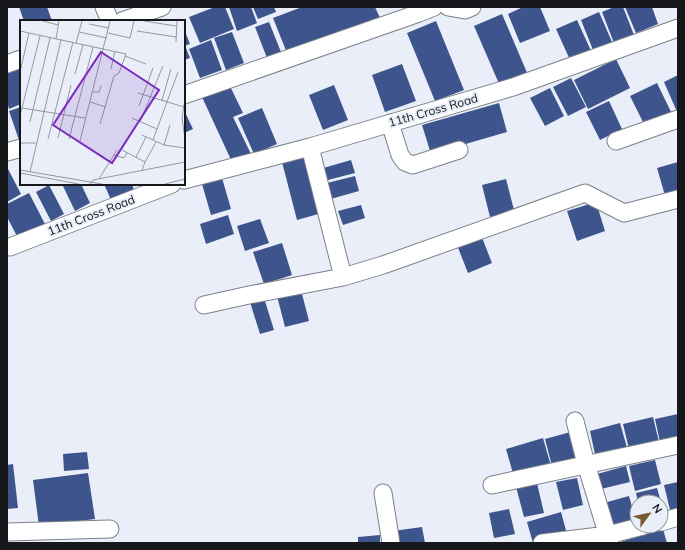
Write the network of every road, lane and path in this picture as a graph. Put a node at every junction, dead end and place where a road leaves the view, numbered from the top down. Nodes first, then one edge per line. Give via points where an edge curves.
1 (104, 7) edge
2 (162, 7) edge
3 (434, 7) edge
4 (448, 7) edge
5 (472, 7) edge
6 (110, 20) edge
7 (125, 20) edge
8 (678, 28) edge
9 (20, 59) edge
10 (7, 64) edge
11 (185, 95) edge
12 (678, 119) edge
13 (390, 123) junction
14 (616, 141) dead end
15 (310, 146) junction
16 (20, 148) edge
17 (459, 150) dead end
18 (7, 152) edge
19 (185, 180) edge
20 (169, 185) edge
21 (678, 199) edge
22 (10, 247) dead end
23 (343, 277) junction
24 (204, 305) dead end
25 (575, 421) dead end
26 (678, 445) edge
27 (586, 464) junction
28 (492, 485) dead end
29 (383, 493) dead end
30 (110, 529) dead end
31 (629, 531) edge
32 (7, 532) edge
33 (65, 537) edge
34 (609, 539) edge
35 (391, 543) edge
36 (542, 543) edge

1 - 6 street
2 - 7 street
3 - 11 street
4 - 5 street via 465,10
8 - 13 street, 11th Cross Road via 514,87
9 - 10 street
12 - 14 street
13 - 15 street, 11th Cross Road
13 - 17 street via 400,155 405,162 413,165
15 - 19 street, 11th Cross Road
15 - 23 street
16 - 18 street
20 - 22 street, 11th Cross Road
21 - 23 street via 624,213 585,193 384,265
23 - 24 street
25 - 27 street
26 - 27 street
27 - 28 street
27 - 34 street
29 - 35 street
30 - 33 street
31 - 34 street
32 - 33 street
34 - 36 street

